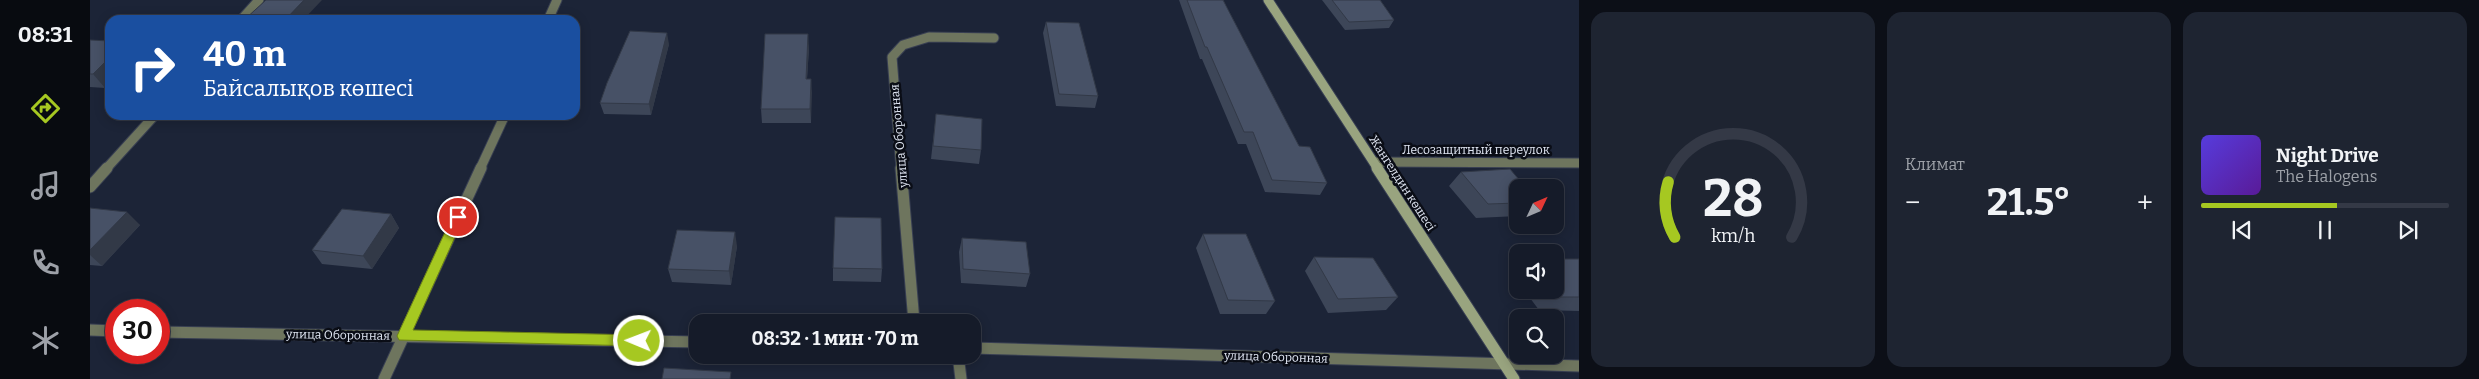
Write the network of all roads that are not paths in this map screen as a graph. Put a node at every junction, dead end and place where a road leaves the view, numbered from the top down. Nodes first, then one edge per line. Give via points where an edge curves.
1 (259, 0) edge
2 (557, 0) edge
3 (1268, 0) edge
4 (246, 15) edge
5 (550, 15) edge
6 (994, 38) dead end
7 (151, 120) edge
8 (502, 120) edge
9 (1374, 162) junction
10 (1579, 162) edge
11 (90, 188) edge
12 (913, 314) edge
13 (90, 330) edge
14 (105, 331) edge
15 (170, 332) edge
16 (404, 336) junction
17 (689, 342) edge
18 (981, 348) edge
19 (1504, 363) junction
20 (959, 364) edge
21 (1579, 366) edge
22 (384, 379) edge
23 (961, 379) edge
24 (1514, 379) edge

1 - 4 street
2 - 5 street
3 - 9 street, Жангелдин көшесі
6 - 12 street, улица Оборонная via 929,37 903,45 892,57
7 - 11 street
8 - 16 street
9 - 10 street, Лесозащитный переулок
9 - 19 street, Жангелдин көшесі
13 - 14 street
15 - 16 street, улица Оборонная
16 - 17 street, улица Оборонная
16 - 22 street
18 - 19 street, улица Оборонная
19 - 21 street, улица Оборонная
19 - 24 street, Жангелдин көшесі
20 - 23 street

